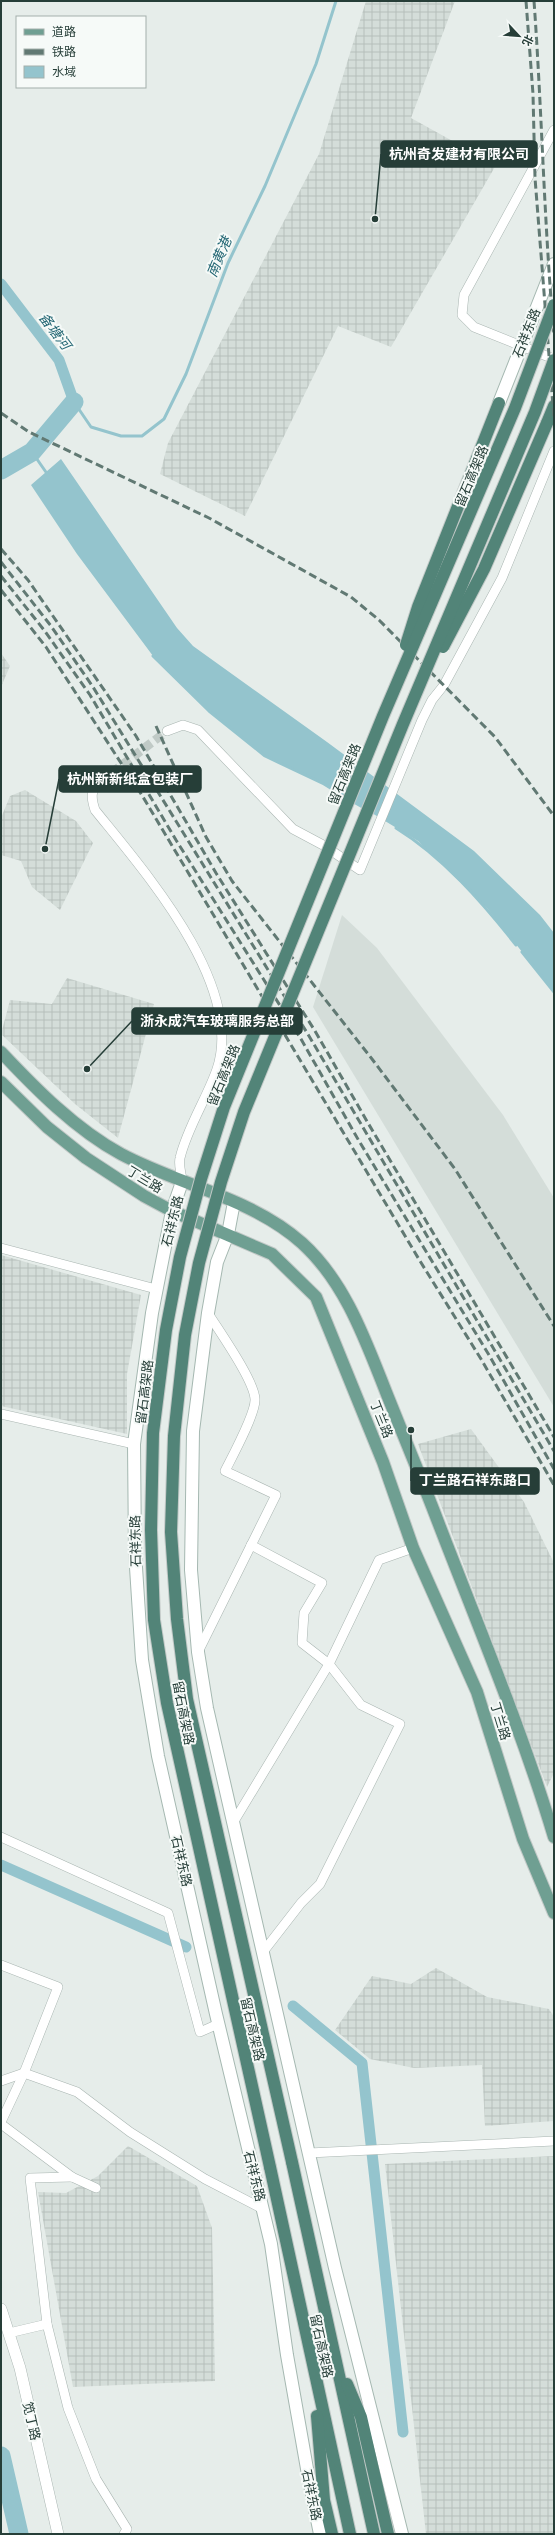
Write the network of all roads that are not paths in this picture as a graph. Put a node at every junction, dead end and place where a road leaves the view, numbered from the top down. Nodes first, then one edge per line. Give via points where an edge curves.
1 (554, 130) edge
2 (554, 264) edge
3 (554, 304) edge
4 (520, 345) junction
5 (554, 359) edge
6 (499, 403) joint
7 (554, 406) edge
8 (554, 450) edge
9 (383, 716) junction
10 (403, 724) junction
11 (167, 731) tunnel mouth
12 (101, 781) tunnel mouth
13 (1, 1052) edge
14 (1, 1082) edge
15 (182, 1182) junction
16 (234, 1202) junction
17 (172, 1211) junction
18 (228, 1234) junction
19 (1, 1248) edge
20 (156, 1289) junction
21 (208, 1313) junction
22 (1, 1414) edge
23 (134, 1444) junction
24 (251, 1545) junction
25 (413, 1548) junction
26 (198, 1652) junction
27 (329, 1664) junction
28 (233, 1823) junction
29 (554, 1837) edge
30 (1, 1838) edge
31 (554, 1913) edge
32 (263, 1952) junction
33 (1, 1965) edge
34 (218, 2024) junction
35 (24, 2073) junction
36 (1, 2081) edge
37 (1, 2123) edge
38 (554, 2141) edge
39 (308, 2153) junction
40 (72, 2177) junction
41 (96, 2188) dead end
42 (263, 2208) junction
43 (1, 2309) edge
44 (48, 2324) junction
45 (8, 2333) junction
46 (336, 2355) junction
47 (313, 2371) junction
48 (127, 2532) edge
49 (58, 2534) edge
50 (320, 2534) edge
51 (332, 2534) edge
52 (350, 2534) edge
53 (374, 2534) edge
54 (388, 2534) edge
55 (402, 2534) edge

1 - 4 street via 464,295 462,315 474,327
2 - 4 main road, 石祥东路
3 - 9 highway, 留石高架路, bridge via 515,408
4 - 5 street
4 - 6 main road, 石祥东路
5 - 10 highway, 留石高架路, bridge via 535,412
6 - 9 highway, bridge via 418,607
7 - 10 highway, bridge via 484,569
8 - 11 street via 502,578 444,684 432,700 360,870 323,845 293,829 198,730 183,725
9 - 47 highway, 留石高架路, bridge via 224,1106 180,1257 166,1330 153,1433 151,1530 154,1620 167,1703
10 - 46 highway, 留石高架路, bridge via 244,1112 221,1182 199,1263 186,1335 174,1436 171,1532 177,1619 187,1699
12 - 15 street via 96,785 91,798 95,810 160,892 187,933 221,1013 223,1038 217,1068 180,1160
13 - 15 main road, 丁兰路 via 84,1130 119,1153
14 - 17 main road, 丁兰路 via 47,1127 86,1158
15 - 16 main road, 丁兰路
15 - 17 main road, 石祥东路
16 - 18 main road
16 - 29 main road, 丁兰路 via 271,1221 301,1243 334,1278 362,1332 498,1677
17 - 18 main road, 丁兰路
17 - 20 main road, 石祥东路
18 - 21 main road via 217,1262
18 - 25 main road, 丁兰路 via 272,1254 316,1297 383,1462
19 - 20 street
20 - 23 main road, 石祥东路
21 - 24 street via 243,1368 255,1400 244,1434 225,1470 276,1495
21 - 26 main road via 194,1424 191,1482 190,1570
22 - 23 street
23 - 34 main road, 石祥东路 via 135,1552 142,1660 158,1756
24 - 26 street
24 - 27 street via 322,1583 304,1613 302,1643
25 - 27 street via 379,1560
25 - 31 main road, 丁兰路 via 477,1692 523,1839
26 - 28 main road via 207,1708
27 - 28 street
27 - 32 street via 361,1705 400,1724 320,1884 301,1903
28 - 32 main road
30 - 34 street via 168,1913 200,2032
32 - 39 main road
33 - 35 street via 58,1987
34 - 42 main road, 石祥东路
35 - 36 street
35 - 37 street
35 - 42 street via 77,2092 130,2132 205,2179
37 - 40 street
38 - 39 street
39 - 55 main road
40 - 41 street
40 - 44 street via 30,2178
42 - 50 main road, 石祥东路 via 272,2244 308,2480
43 - 45 street, 笕丁路
44 - 45 street
44 - 48 street via 68,2408 79,2437 96,2479
45 - 49 street, 笕丁路 via 20,2368
46 - 53 highway, 留石高架路
46 - 54 highway via 361,2417
47 - 51 highway via 324,2500
47 - 52 highway, 留石高架路

